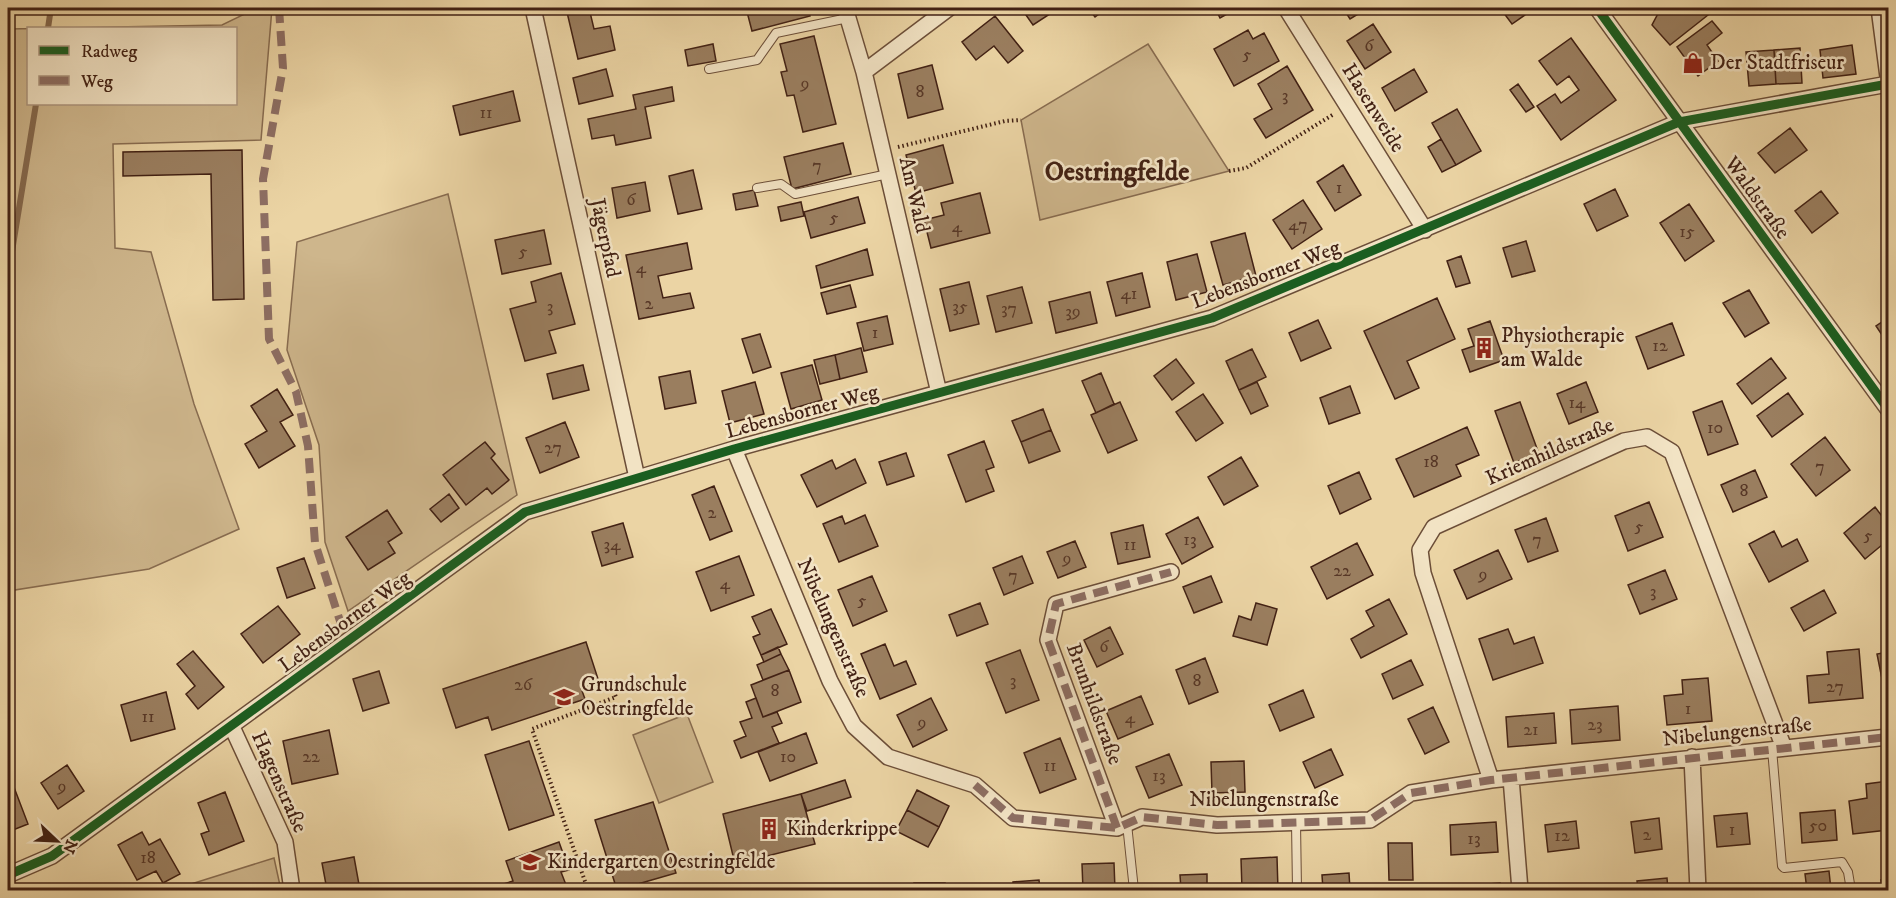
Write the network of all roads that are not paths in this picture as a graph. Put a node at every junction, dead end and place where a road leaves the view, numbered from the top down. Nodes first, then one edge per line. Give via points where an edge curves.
1 (533, 8) edge
2 (949, 8) edge
3 (1286, 8) edge
4 (1597, 8) edge
5 (1879, 8) edge
6 (846, 13) edge
7 (709, 69) dead end
8 (864, 72) junction
9 (1888, 77) edge
10 (1888, 84) edge
11 (1679, 122) junction
12 (888, 174) junction
13 (757, 188) dead end
14 (1425, 230) junction
15 (939, 393) junction
16 (1888, 409) edge
17 (734, 449) junction
18 (637, 478) junction
19 (1171, 572) dead end
20 (232, 727) junction
21 (1888, 737) edge
22 (1778, 749) junction
23 (1692, 757) junction
24 (1511, 778) junction
25 (1491, 780) junction
26 (1296, 822) junction
27 (1122, 826) junction
28 (8, 874) edge
29 (292, 891) edge
30 (1134, 891) edge
31 (1298, 891) edge
32 (1520, 891) edge
33 (1698, 891) edge
34 (1851, 891) edge

1 - 18 street, Jägerpfad
2 - 8 street
3 - 14 street, Hasenweide
4 - 11 street, Waldstraße
5 - 9 street
6 - 7 lane via 776,33 757,60
6 - 8 street, Am Wald
8 - 12 street, Am Wald
10 - 11 street, Lebensborner Weg
11 - 14 street, Lebensborner Weg
11 - 16 street, Waldstraße
12 - 13 lane via 795,195 781,184
12 - 15 street, Am Wald
14 - 15 street, Lebensborner Weg via 1212,318
15 - 17 street, Lebensborner Weg
17 - 18 street, Lebensborner Weg
17 - 27 street, Nibelungenstraße via 830,681 854,726 888,757 975,785 1013,818
18 - 20 street, Lebensborner Weg via 525,512
19 - 27 street, Brunhildstraße via 1056,604 1048,640
20 - 28 street, Lebensborner Weg via 52,856
20 - 29 street, Hagenstraße via 285,842
21 - 22 street, Nibelungenstraße
22 - 23 street, Nibelungenstraße
22 - 25 street, Kriemhildstraße via 1672,452 1647,437 1624,441 1434,527 1420,550 1423,573
22 - 34 lane via 1782,866 1842,862
23 - 24 street, Nibelungenstraße
23 - 33 street
24 - 25 street, Nibelungenstraße
24 - 32 street
25 - 26 street, Nibelungenstraße via 1411,793 1370,820
26 - 27 street, Nibelungenstraße via 1217,825 1142,817
26 - 31 lane
27 - 30 lane

